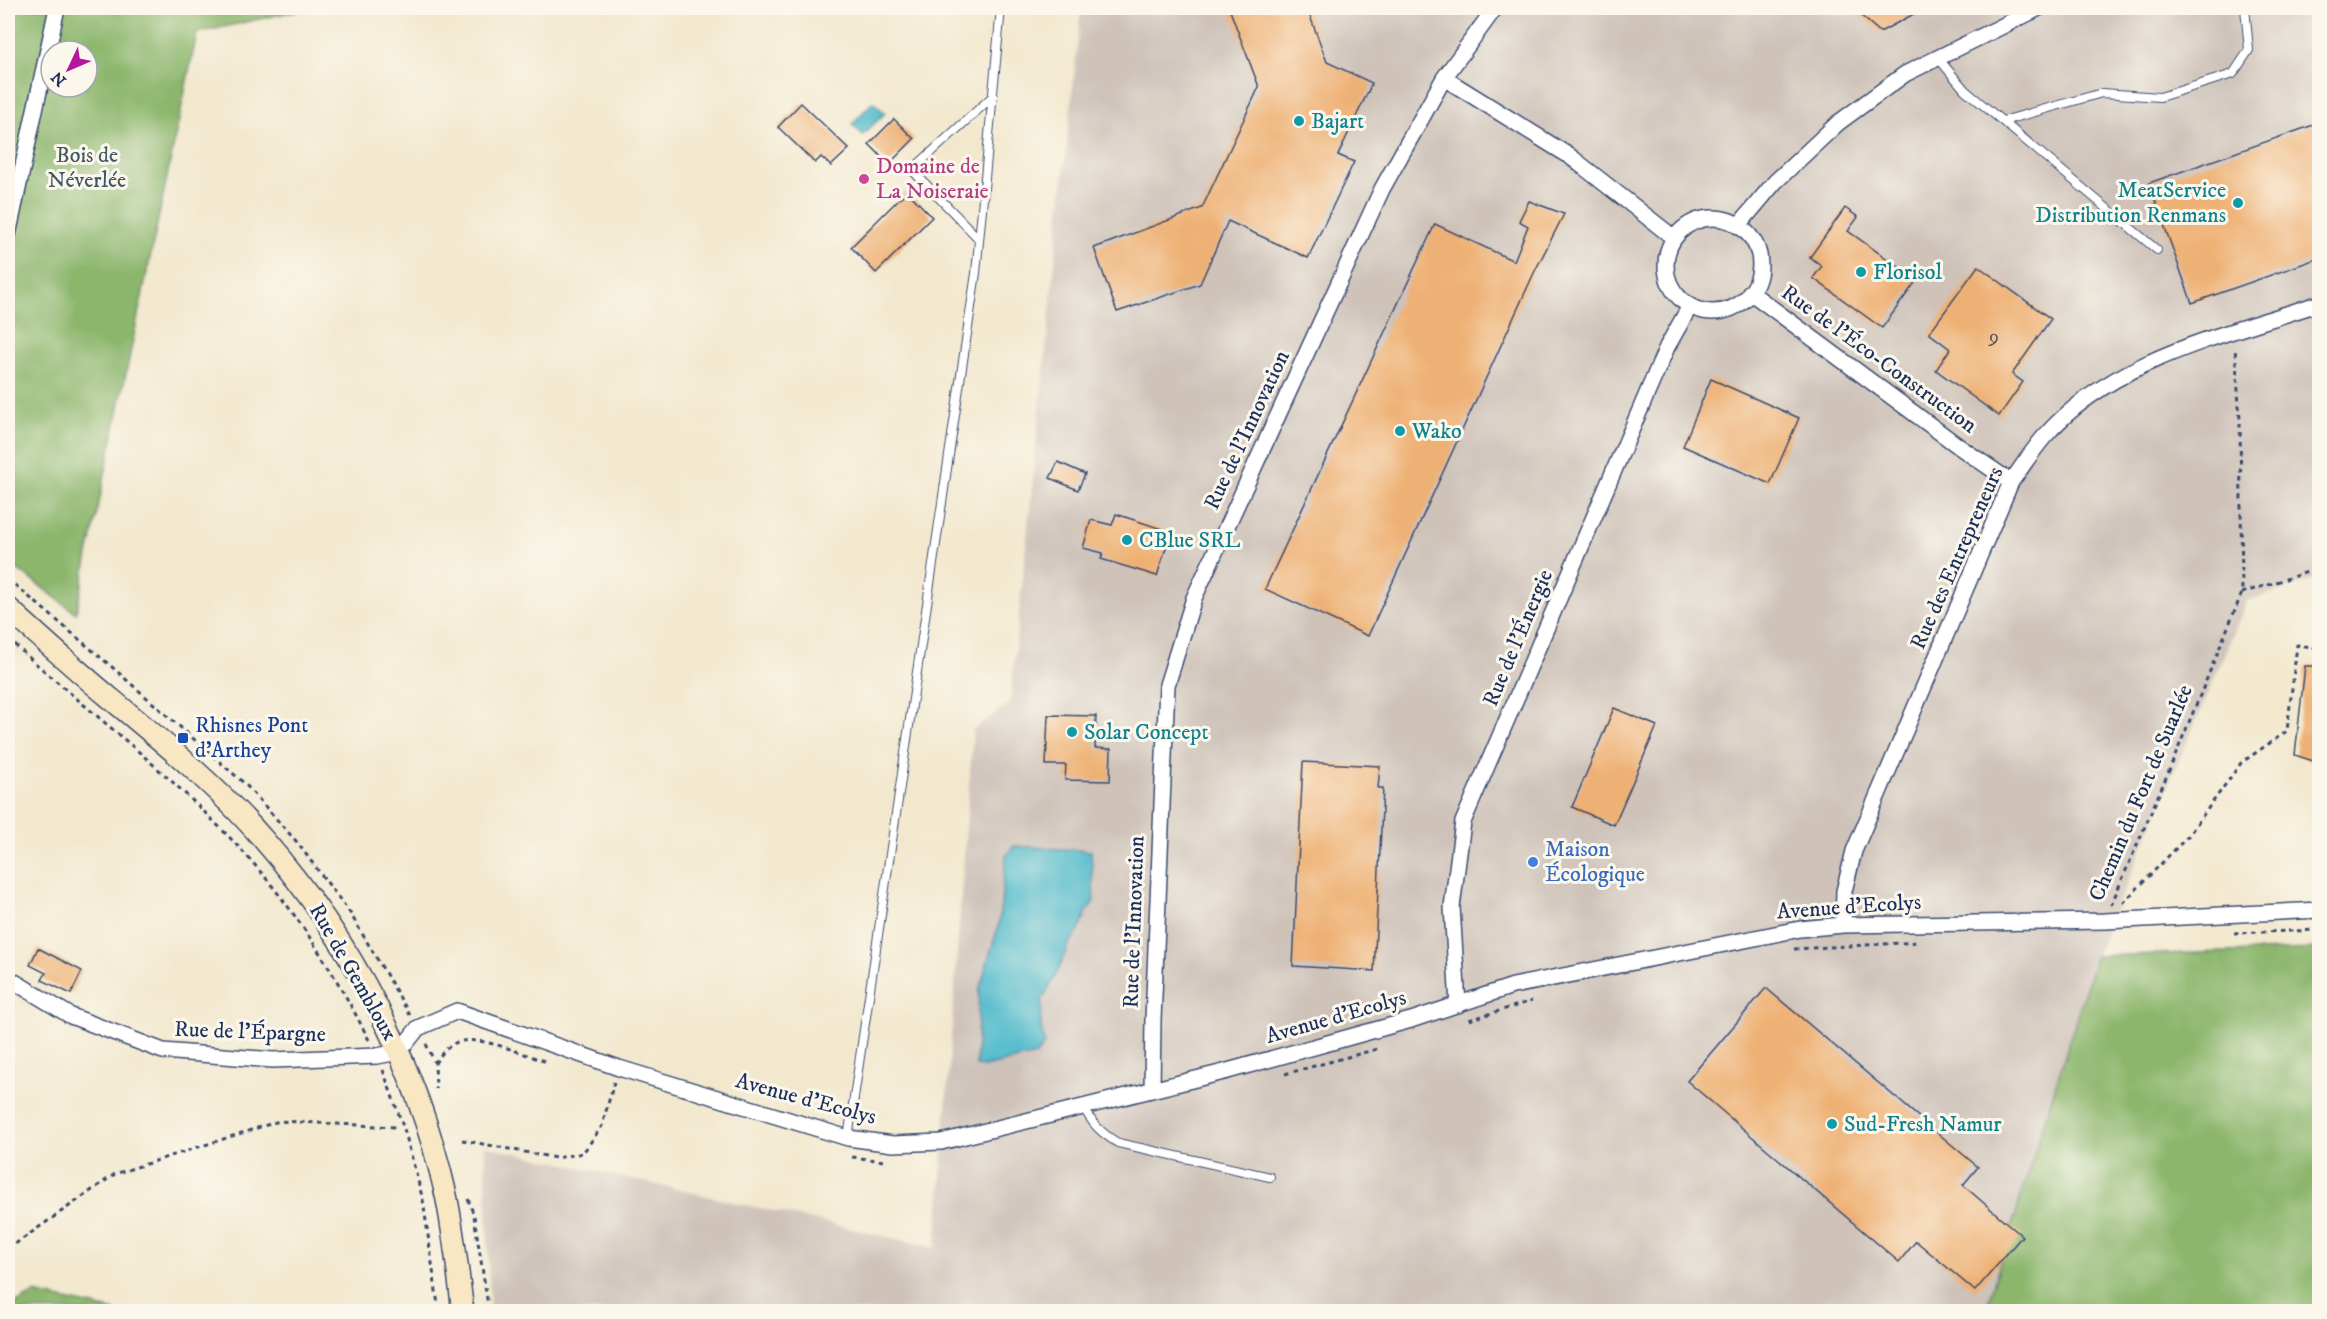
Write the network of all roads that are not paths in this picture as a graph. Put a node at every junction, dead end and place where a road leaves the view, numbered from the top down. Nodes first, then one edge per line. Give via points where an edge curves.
1 (57, 8) edge
2 (1001, 8) edge
3 (1495, 8) edge
4 (2039, 8) edge
5 (2245, 8) edge
6 (1938, 58) junction
7 (1444, 78) junction
8 (993, 96) junction
9 (2003, 122) junction
10 (1738, 226) junction
11 (8, 235) edge
12 (978, 238) junction
13 (1674, 238) junction
14 (2157, 250) dead end
15 (1750, 292) junction
16 (2319, 303) edge
17 (1690, 306) junction
18 (2011, 482) junction
19 (8, 608) edge
20 (2319, 910) edge
21 (1843, 925) junction
22 (8, 978) edge
23 (1458, 1005) junction
24 (399, 1052) junction
25 (1152, 1089) junction
26 (1083, 1106) junction
27 (848, 1138) junction
28 (1270, 1177) dead end
29 (463, 1311) edge

1 - 11 street
2 - 8 lane
3 - 7 street, Rue de l'Innovation
4 - 6 street
5 - 9 lane via 2249,50 2233,74 2160,97 2102,93
6 - 9 lane via 1965,90
6 - 10 street via 1905,74 1838,123 1775,182
7 - 13 street via 1571,157
7 - 25 street, Rue de l'Innovation via 1382,189 1194,598 1167,685
8 - 12 lane
8 - 12 lane via 912,170
9 - 14 lane
10 - 13 street via 1708,218 1689,225
10 - 15 street via 1751,239 1758,254 1759,270
12 - 27 lane via 976,273
13 - 17 street via 1667,255 1667,274 1674,291
15 - 17 street via 1738,304 1722,311
15 - 18 street, Rue de l'Éco-Construction
16 - 18 street, Rue des Entrepreneurs via 2168,354 2103,386 2043,438
17 - 23 street, Rue de l'Énergie via 1667,347 1463,822 1452,907
18 - 21 street, Rue des Entrepreneurs via 1854,851 1844,891
19 - 24 main road, Rue de Gembloux via 181,758 262,838 326,917 376,1002
20 - 21 street, Avenue d'Ecolys via 2104,921
21 - 23 street, Avenue d'Ecolys via 1793,930 1513,986
22 - 24 street, Rue de l'Épargne via 71,1016 163,1051 273,1060
23 - 25 street, Avenue d'Ecolys
24 - 27 street, Avenue d'Ecolys via 417,1028 457,1011 619,1068
24 - 29 main road, Rue de Gembloux via 427,1125 446,1195
25 - 26 street, Avenue d'Ecolys
26 - 27 street, Avenue d'Ecolys via 941,1142 893,1144
26 - 28 lane via 1101,1133 1118,1143

